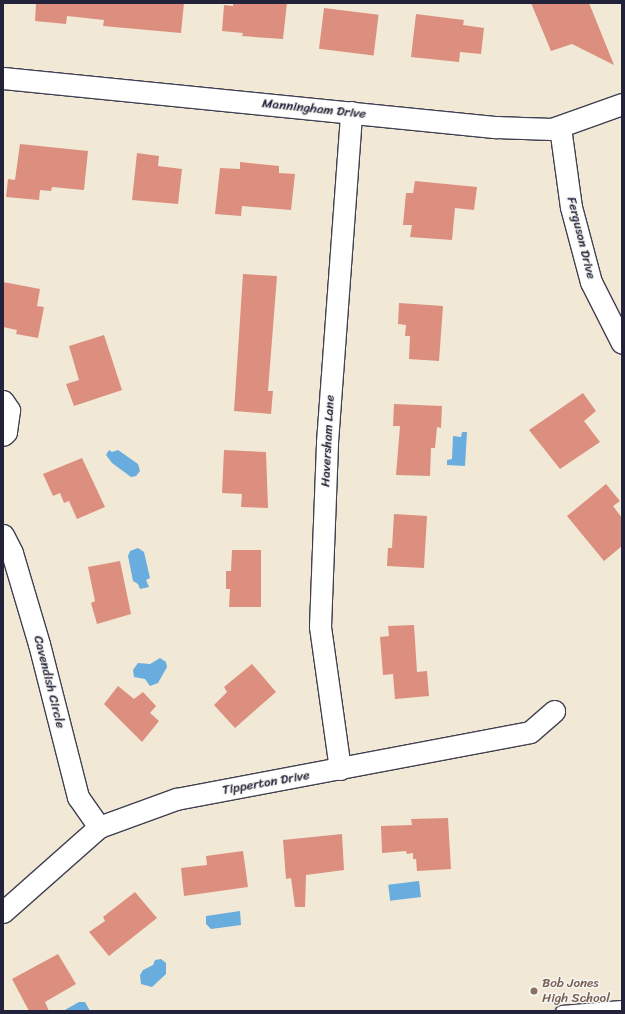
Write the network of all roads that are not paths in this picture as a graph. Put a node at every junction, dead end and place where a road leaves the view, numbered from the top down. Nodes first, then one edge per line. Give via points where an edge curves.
1 (3, 78) edge
2 (622, 104) edge
3 (351, 112) junction
4 (560, 127) junction
5 (622, 343) edge
6 (3, 401) edge
7 (3, 435) edge
8 (3, 535) edge
9 (554, 711) dead end
10 (340, 770) junction
11 (98, 827) junction
12 (3, 912) edge
13 (622, 1006) edge
14 (561, 1011) edge

1 - 3 street, Manningham Drive
2 - 4 street, Manningham Drive
3 - 4 street, Manningham Drive via 497,127
3 - 10 street, Haversham Lane via 327,442 320,626
4 - 5 street, Ferguson Drive via 571,207 591,282
6 - 7 street via 9,410 6,432
8 - 11 street, Cavendish Circle via 12,553 39,644 78,797
9 - 10 street, Tipperton Drive via 530,732
10 - 11 street, Tipperton Drive via 176,799
11 - 12 street, Tipperton Drive
13 - 14 lane

